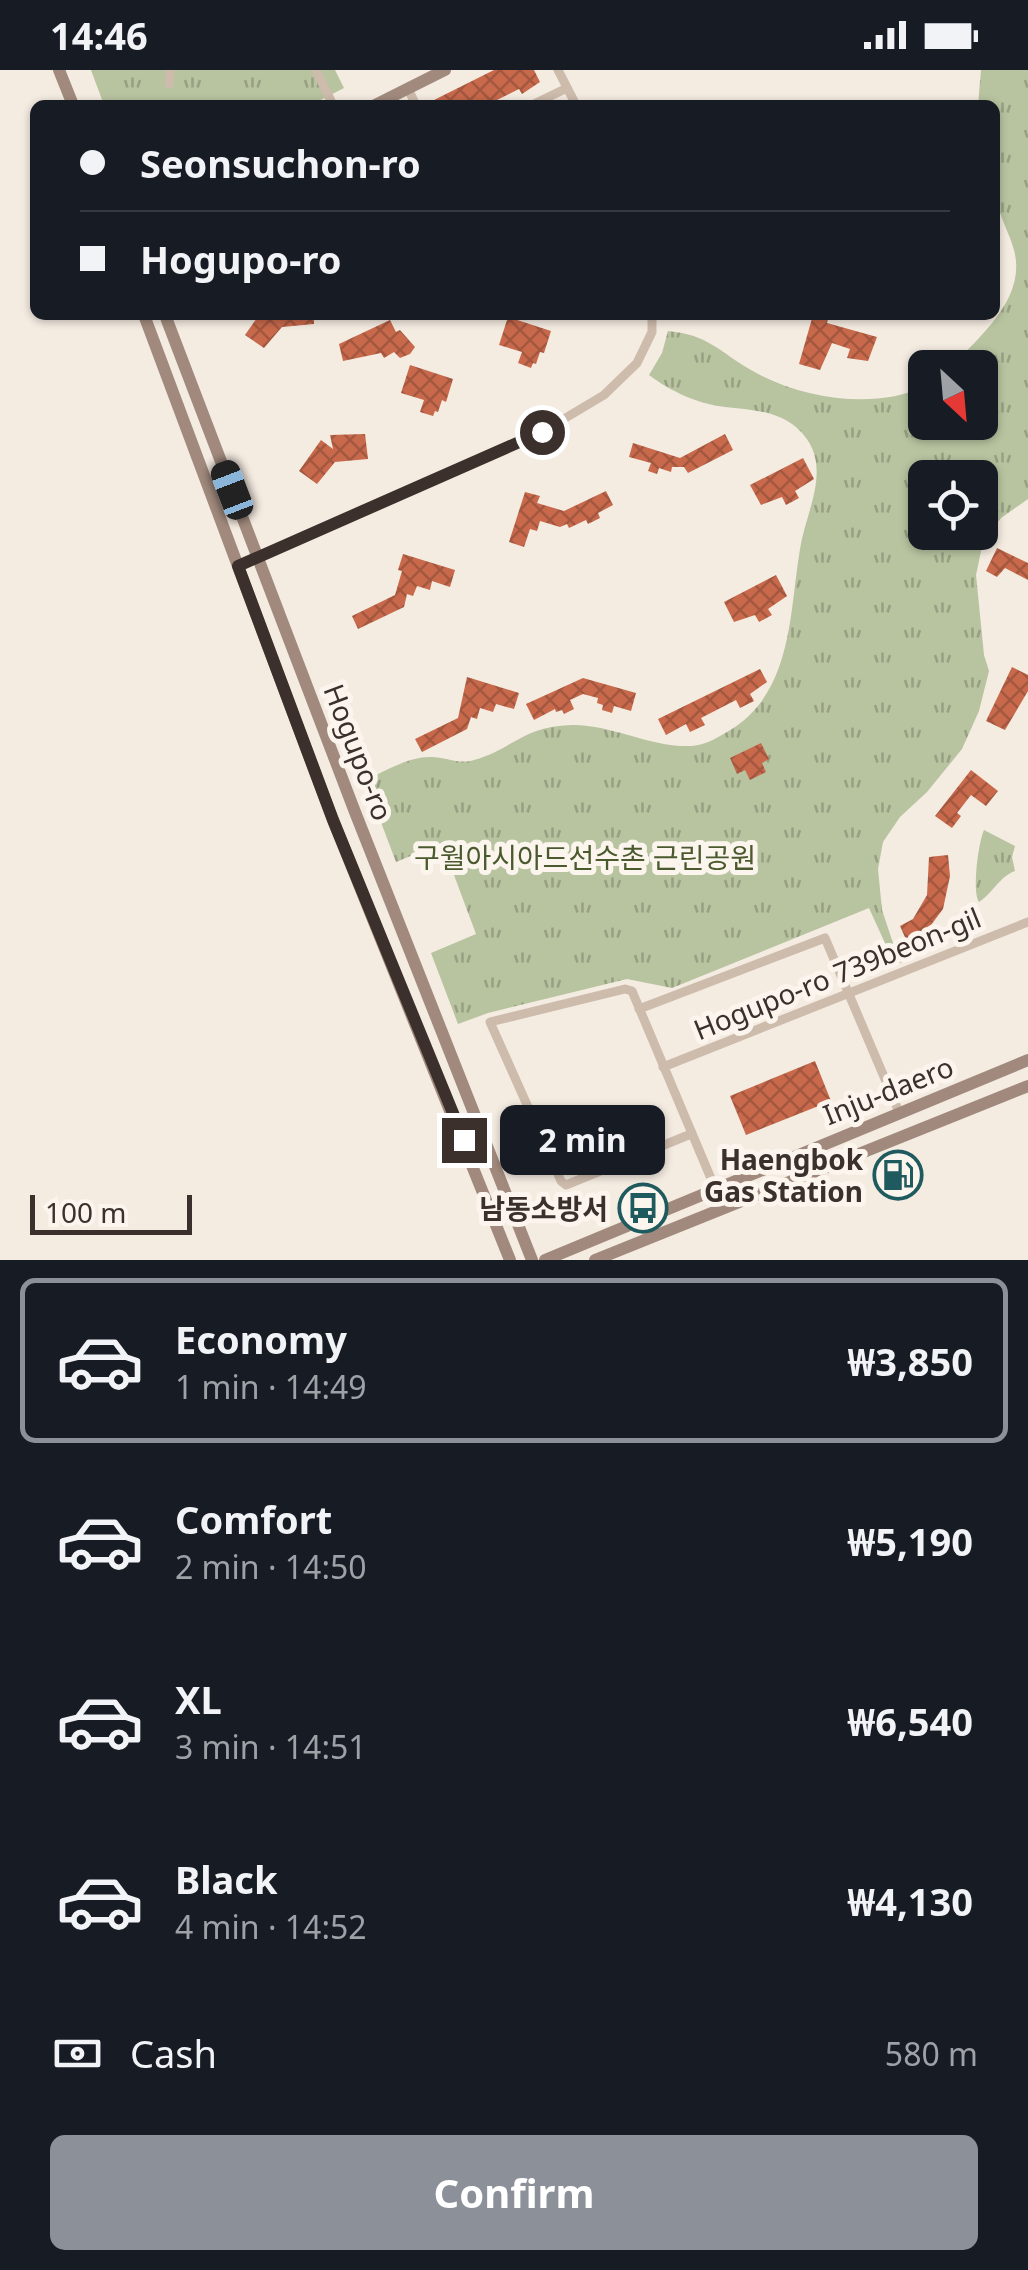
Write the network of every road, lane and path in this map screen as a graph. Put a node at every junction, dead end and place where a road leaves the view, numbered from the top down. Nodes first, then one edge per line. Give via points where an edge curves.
1 (59, 70) edge
2 (170, 70) edge
3 (316, 70) edge
4 (444, 70) edge
5 (558, 70) edge
6 (169, 84) dead end
7 (408, 88) junction
8 (567, 88) junction
9 (71, 100) edge
10 (330, 100) edge
11 (384, 100) edge
12 (414, 100) edge
13 (542, 100) edge
14 (573, 100) edge
15 (146, 320) edge
16 (167, 320) edge
17 (652, 320) edge
18 (258, 558) junction
19 (238, 566) junction
20 (1028, 922) edge
21 (849, 993) junction
22 (639, 1008) junction
23 (1028, 1060) edge
24 (663, 1067) junction
25 (1028, 1086) edge
26 (899, 1112) junction
27 (691, 1134) junction
28 (716, 1188) junction
29 (510, 1260) edge
30 (532, 1260) edge
31 (545, 1260) edge
32 (595, 1260) edge

1 - 9 main road
2 - 6 street
3 - 10 street
4 - 7 main road
5 - 8 street
7 - 11 main road
7 - 12 street
8 - 13 street
8 - 14 street
15 - 19 main road, Hogupo-ro
16 - 18 main road, Hogupo-ro
17 - 18 street via 636,363 604,395 542,432
18 - 19 street
18 - 30 main road, Hogupo-ro
19 - 29 main road, Hogupo-ro
20 - 21 street, Hogupo-ro 739beon-gil
21 - 22 street via 826,938
21 - 24 street, Hogupo-ro 739beon-gil
21 - 26 street
22 - 24 street
22 - 27 street via 625,989 490,1022 566,1185
23 - 26 main road, Inju-daero
24 - 27 street
25 - 32 main road, Inju-daero
26 - 28 main road, Inju-daero
27 - 28 street
28 - 31 main road, Inju-daero

